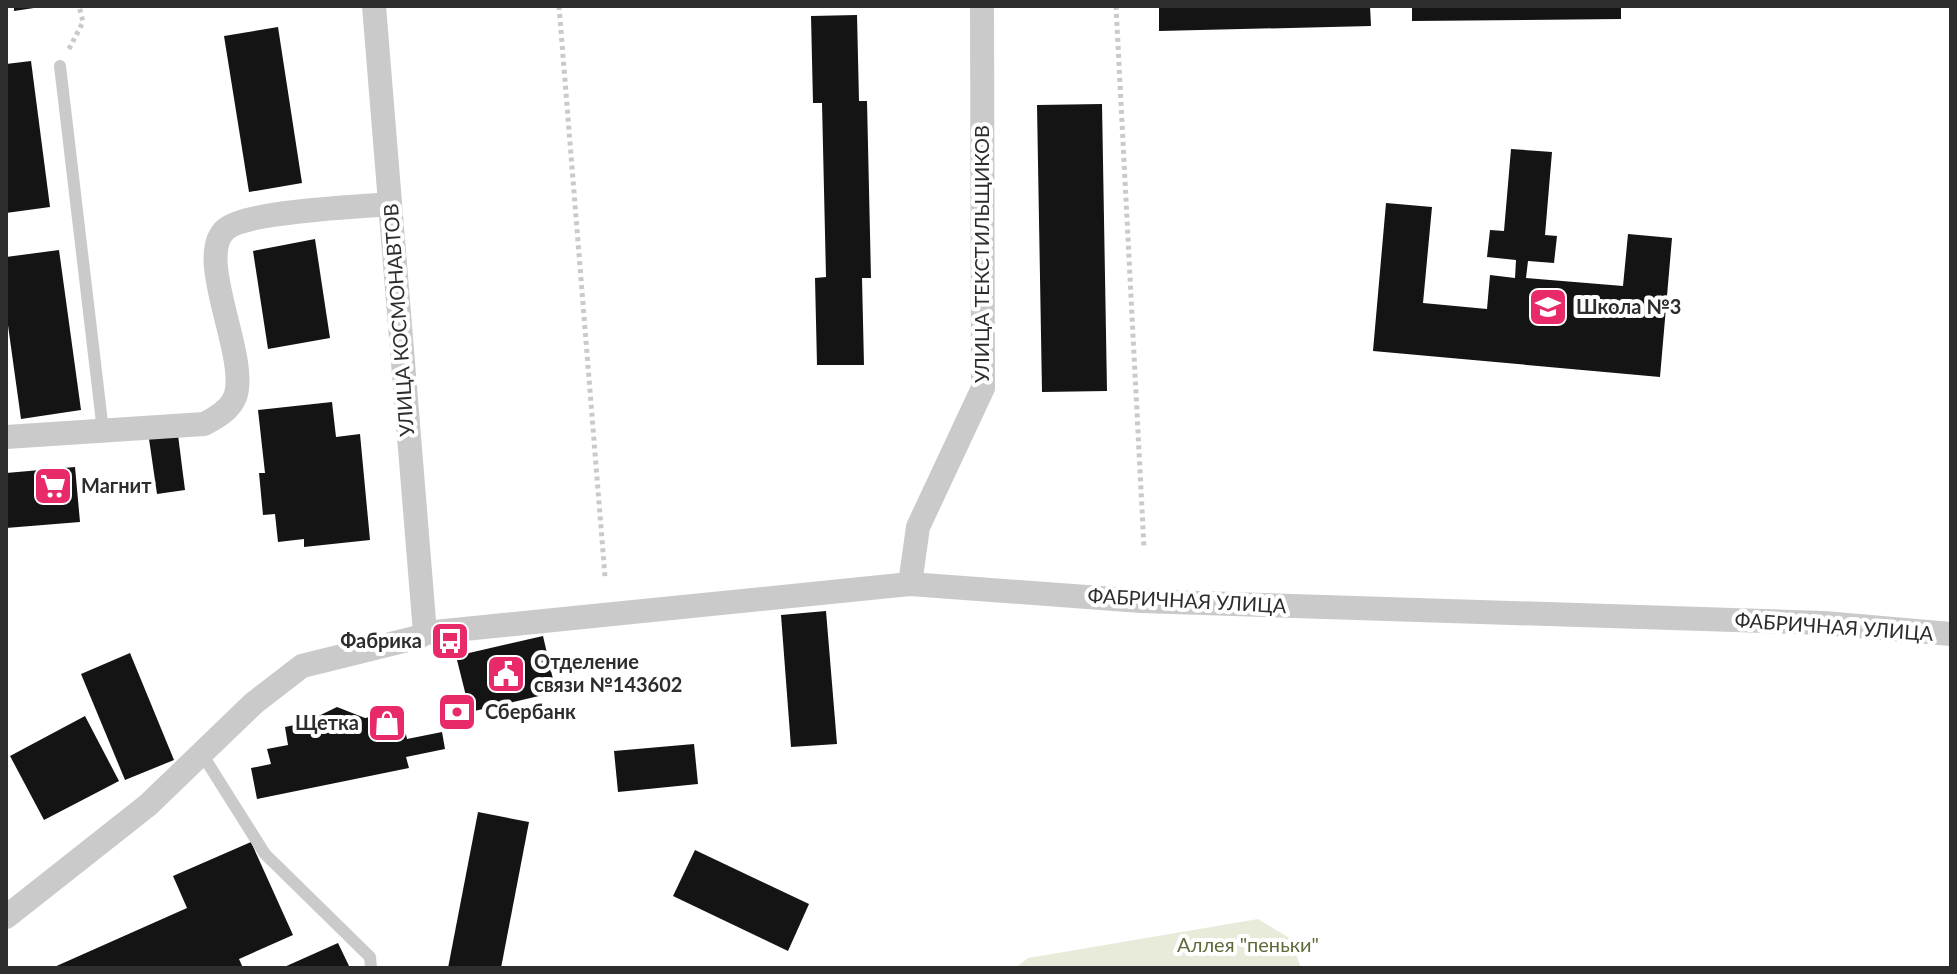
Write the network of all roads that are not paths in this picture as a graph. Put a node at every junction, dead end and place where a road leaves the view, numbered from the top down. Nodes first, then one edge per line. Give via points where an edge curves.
1 (374, 6) edge
2 (982, 6) edge
3 (60, 66) road end
4 (390, 204) junction
5 (103, 431) junction
6 (6, 437) edge
7 (910, 584) junction
8 (425, 633) junction
9 (1951, 634) edge
10 (202, 754) junction
11 (6, 917) edge
12 (371, 968) edge

1 - 4 street, УЛИЦА КОСМОНАВТОВ
2 - 7 street, УЛИЦА ТЕКСТИЛЬЩИКОВ via 983,388 918,527
3 - 5 lane
4 - 5 street via 247,218 224,230 216,248 217,277 239,375 235,398 220,417 204,424
4 - 8 street, УЛИЦА КОСМОНАВТОВ
5 - 6 street
7 - 8 street, ФАБРИЧНАЯ УЛИЦА
7 - 9 street, ФАБРИЧНАЯ УЛИЦА via 1141,601 1824,623
8 - 10 street, ФАБРИЧНАЯ УЛИЦА via 302,666
10 - 11 street, ФАБРИЧНАЯ УЛИЦА via 148,805
10 - 12 lane via 265,854 370,957

